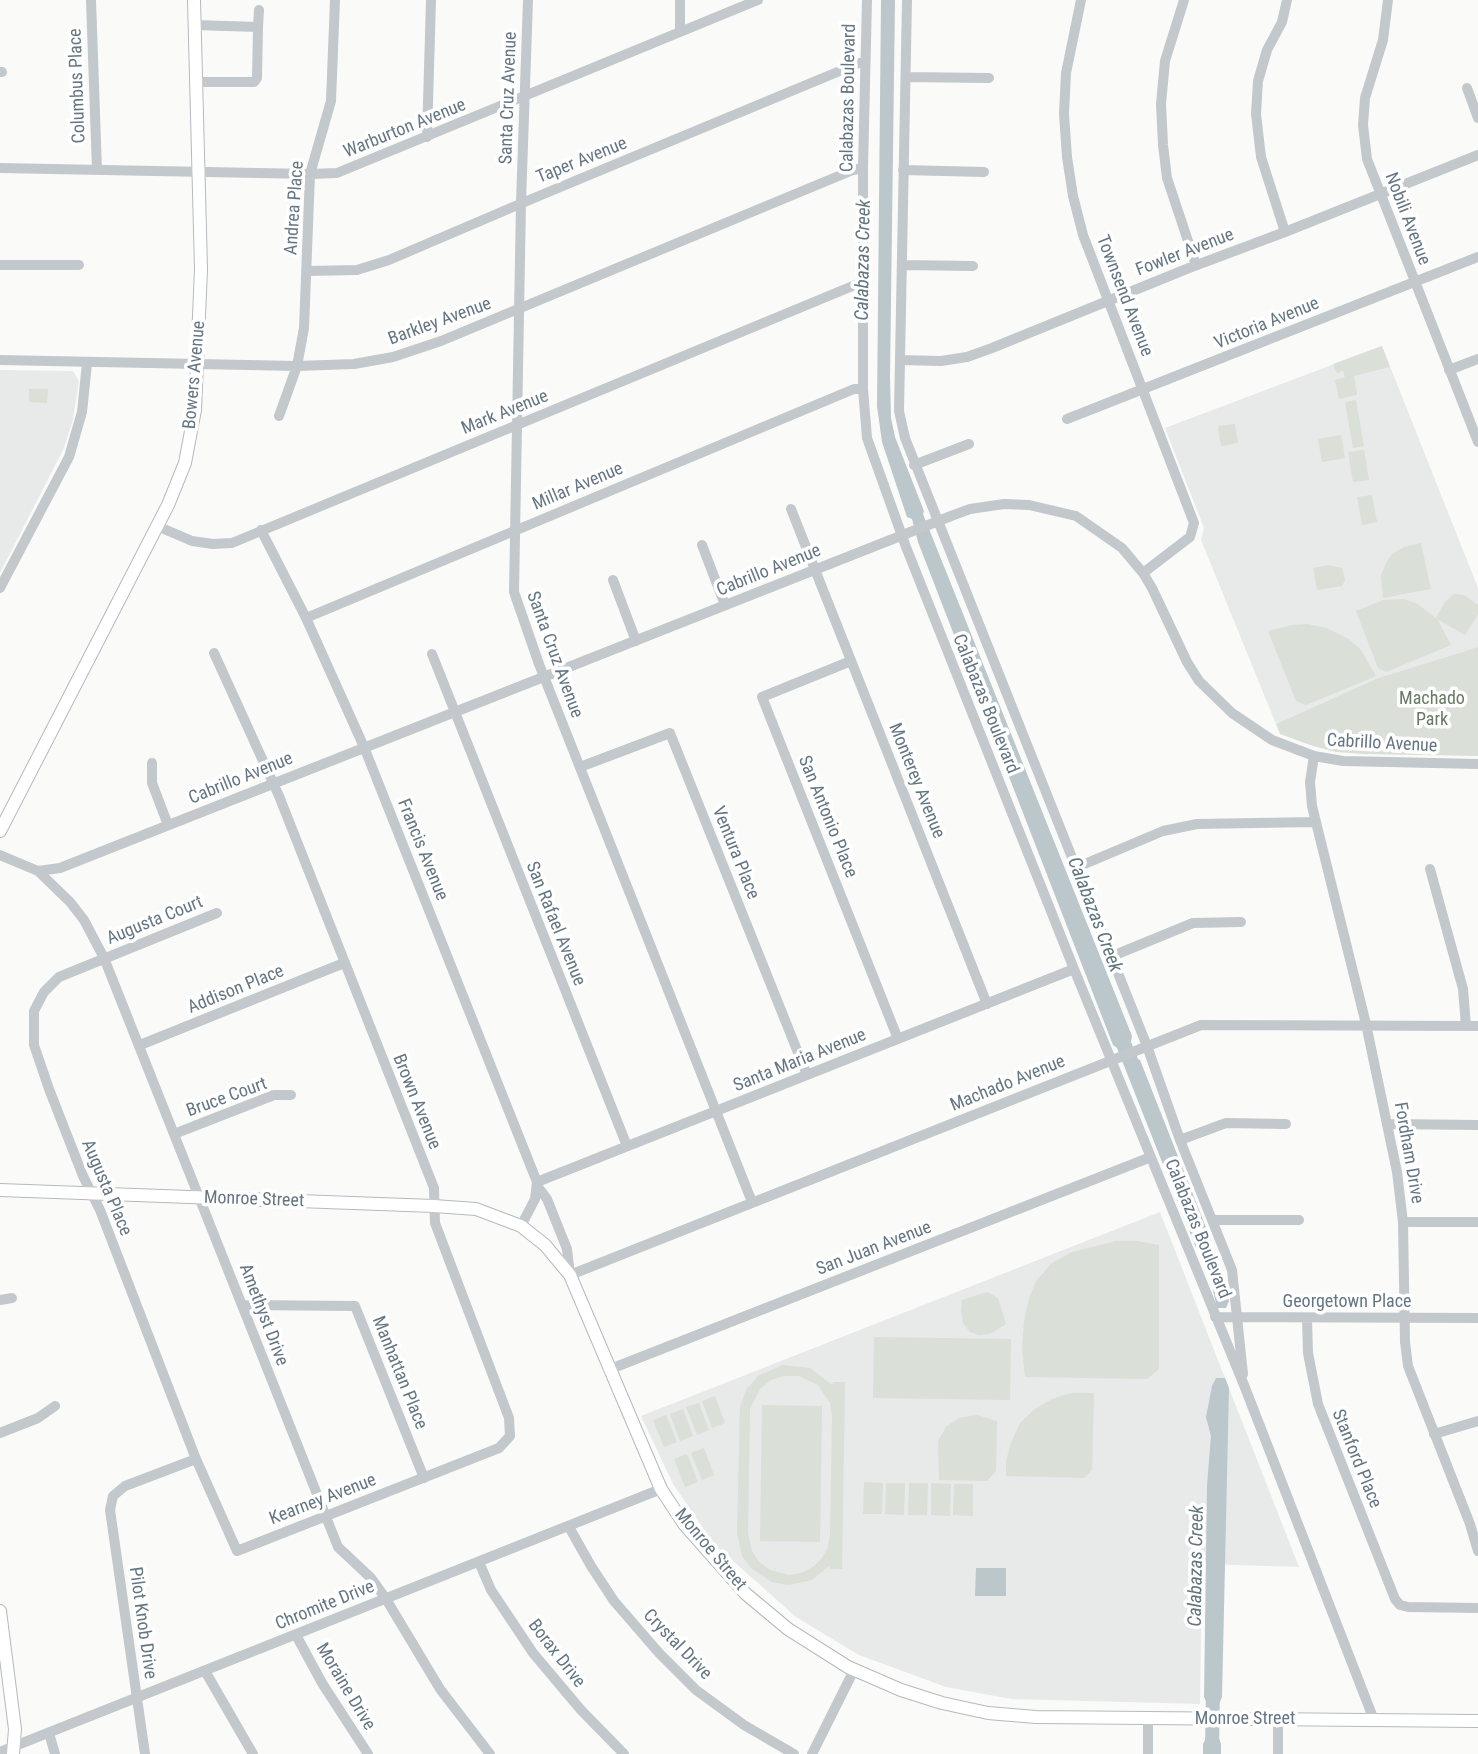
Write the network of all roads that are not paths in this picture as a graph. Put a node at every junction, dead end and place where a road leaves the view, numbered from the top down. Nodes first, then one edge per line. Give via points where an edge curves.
1 (91, 0) edge
2 (194, 0) edge
3 (335, 0) edge
4 (431, 0) edge
5 (528, 0) edge
6 (680, 0) edge
7 (758, 0) edge
8 (867, 0) edge
9 (907, 0) edge
10 (1081, 0) edge
11 (1184, 0) edge
12 (1287, 0) edge
13 (1388, 0) edge
14 (259, 10) dead end
15 (194, 25) junction
16 (258, 27) junction
17 (680, 32) junction
18 (865, 63) junction
19 (906, 77) junction
20 (989, 78) dead end
21 (196, 82) junction
22 (1467, 88) dead end
23 (524, 97) junction
24 (1478, 118) edge
25 (427, 137) junction
26 (1478, 155) edge
27 (0, 168) edge
28 (863, 168) junction
29 (97, 170) junction
30 (903, 170) junction
31 (198, 171) junction
32 (984, 172) dead end
33 (310, 174) junction
34 (1380, 195) junction
35 (521, 203) junction
36 (1285, 232) junction
37 (1478, 257) edge
38 (0, 265) edge
39 (79, 265) dead end
40 (902, 265) junction
41 (1196, 265) junction
42 (973, 266) dead end
43 (307, 271) junction
44 (1415, 282) junction
45 (863, 284) junction
46 (1108, 301) junction
47 (519, 309) junction
48 (1478, 359) edge
49 (0, 360) edge
50 (900, 360) junction
51 (87, 363) junction
52 (199, 363) junction
53 (297, 366) junction
54 (1449, 370) junction
55 (863, 388) junction
56 (1144, 389) junction
57 (279, 416) dead end
58 (1067, 419) dead end
59 (517, 426) junction
60 (1478, 442) edge
61 (970, 444) dead end
62 (914, 465) junction
63 (791, 509) dead end
64 (937, 521) junction
65 (157, 526) junction
66 (261, 530) junction
67 (514, 530) junction
68 (901, 536) junction
69 (702, 545) dead end
70 (814, 570) junction
71 (1143, 573) junction
72 (613, 580) dead end
73 (0, 588) edge
74 (724, 605) junction
75 (306, 618) junction
76 (636, 640) junction
77 (214, 653) dead end
78 (432, 654) dead end
79 (851, 661) junction
80 (544, 677) junction
81 (455, 713) junction
82 (364, 747) junction
83 (1314, 756) junction
84 (152, 764) dead end
85 (1478, 764) edge
86 (580, 767) junction
87 (273, 784) junction
88 (1316, 822) junction
89 (168, 825) junction
90 (0, 831) edge
91 (0, 855) edge
92 (1075, 868) junction
93 (1430, 869) dead end
94 (37, 871) junction
95 (217, 913) dead end
96 (1241, 922) dead end
97 (1110, 957) junction
98 (104, 958) junction
99 (344, 963) junction
100 (1074, 969) junction
101 (987, 1004) junction
102 (1366, 1024) junction
103 (1465, 1026) junction
104 (1478, 1026) edge
105 (898, 1039) junction
106 (140, 1045) junction
107 (1147, 1046) junction
108 (1116, 1058) junction
109 (807, 1075) junction
110 (291, 1095) dead end
111 (717, 1111) junction
112 (1286, 1124) dead end
113 (1388, 1124) junction
114 (1478, 1125) edge
115 (174, 1133) junction
116 (1180, 1140) junction
117 (627, 1146) junction
118 (1151, 1157) junction
119 (537, 1185) junction
120 (0, 1190) edge
121 (92, 1193) junction
122 (199, 1198) junction
123 (752, 1202) junction
124 (434, 1206) junction
125 (1212, 1220) junction
126 (1298, 1220) dead end
127 (1404, 1222) junction
128 (1478, 1223) edge
129 (521, 1226) junction
130 (570, 1275) junction
131 (12, 1298) dead end
132 (0, 1300) edge
133 (242, 1305) junction
134 (1215, 1317) junction
135 (1237, 1317) junction
136 (1406, 1317) junction
137 (1307, 1318) junction
138 (1478, 1318) edge
139 (608, 1370) junction
140 (1244, 1385) junction
141 (55, 1406) dead end
142 (1478, 1420) edge
143 (0, 1433) edge
144 (1434, 1434) junction
145 (510, 1436) joint
146 (196, 1459) junction
147 (424, 1478) junction
148 (661, 1489) junction
149 (324, 1516) junction
150 (1474, 1523) edge
151 (569, 1527) junction
152 (1478, 1551) edge
153 (480, 1562) junction
154 (386, 1599) junction
155 (1478, 1608) edge
156 (0, 1612) edge
157 (296, 1635) junction
158 (854, 1670) junction
159 (205, 1671) junction
160 (137, 1699) junction
161 (1148, 1718) junction
162 (1278, 1719) junction
163 (1374, 1720) junction
164 (1478, 1721) edge
165 (49, 1733) junction
166 (17, 1751) edge
167 (0, 1752) edge
168 (55, 1754) edge
169 (145, 1754) edge
170 (253, 1754) edge
171 (368, 1754) edge
172 (490, 1754) edge
173 (624, 1754) edge
174 (794, 1754) edge
175 (812, 1754) edge
176 (1148, 1754) edge
177 (1278, 1754) edge

1 - 29 street, Columbus Place
2 - 15 main road, Bowers Avenue
3 - 33 street, Andrea Place via 331,101
4 - 25 street
5 - 23 street, Santa Cruz Avenue
6 - 17 street
7 - 17 street, Warburton Avenue
8 - 18 street, Calabazas Boulevard
9 - 19 street, Calabazas Boulevard
10 - 46 street, Townsend Avenue via 1066,73 1067,157 1083,235
11 - 41 street via 1165,61 1161,118 1167,178
12 - 36 street via 1258,81 1256,114 1261,157
13 - 34 street, Nobili Avenue via 1363,125 1367,159
14 - 16 street
15 - 16 street
15 - 21 main road, Bowers Avenue
16 - 21 street via 254,82
17 - 23 street, Warburton Avenue
18 - 28 street, Calabazas Boulevard
18 - 35 street, Taper Avenue
19 - 20 street
19 - 30 street, Calabazas Boulevard
21 - 31 main road, Bowers Avenue
22 - 24 street
23 - 25 street, Warburton Avenue
23 - 35 street, Santa Cruz Avenue
25 - 33 street, Warburton Avenue via 337,173
26 - 34 street, Fowler Avenue
27 - 29 street, Warburton Avenue
28 - 45 street, Calabazas Boulevard
28 - 47 street, Barkley Avenue
29 - 31 street, Warburton Avenue
30 - 32 street
30 - 40 street, Calabazas Boulevard
31 - 33 street, Warburton Avenue
31 - 52 main road, Bowers Avenue
33 - 43 street, Andrea Place
34 - 36 street, Fowler Avenue
34 - 44 street, Nobili Avenue
35 - 43 street, Taper Avenue via 390,260 357,270
35 - 47 street, Santa Cruz Avenue
36 - 41 street, Fowler Avenue
37 - 44 street, Victoria Avenue
38 - 39 street
40 - 42 street
40 - 50 street, Calabazas Boulevard
41 - 46 street, Fowler Avenue
43 - 53 street, Andrea Place
44 - 54 street, Nobili Avenue
44 - 56 street, Victoria Avenue
45 - 55 street, Calabazas Boulevard
45 - 59 street, Mark Avenue
46 - 50 street, Fowler Avenue via 967,357
46 - 56 street, Townsend Avenue
47 - 53 street, Barkley Avenue via 393,357
47 - 59 street, Santa Cruz Avenue
48 - 54 street
49 - 51 street, Barkley Avenue
50 - 62 street, Calabazas Boulevard via 899,411
51 - 52 street, Barkley Avenue
51 - 73 street via 82,412 69,457
52 - 53 street, Barkley Avenue
52 - 65 main road, Bowers Avenue via 185,463
53 - 57 street, Andrea Place
54 - 60 street, Nobili Avenue
55 - 67 street, Millar Avenue
55 - 68 street, Calabazas Boulevard via 867,438
56 - 58 street, Victoria Avenue
56 - 71 street, Townsend Avenue via 1194,523 1189,537
59 - 66 street, Mark Avenue
59 - 67 street, Santa Cruz Avenue
61 - 62 street
62 - 64 street, Calabazas Boulevard
63 - 70 street, Monterey Avenue
64 - 68 street, Cabrillo Avenue
64 - 71 street, Cabrillo Avenue via 970,509 1004,504 1052,509 1076,516 1096,529 1122,548
64 - 92 street, Calabazas Boulevard
65 - 66 street, Mark Avenue via 192,541 213,544 232,543
65 - 90 main road, Bowers Avenue
66 - 75 street, Francis Avenue
67 - 75 street, Millar Avenue
67 - 80 street, Santa Cruz Avenue via 514,592
68 - 70 street, Cabrillo Avenue
68 - 100 street, Calabazas Boulevard
69 - 74 street
70 - 74 street, Cabrillo Avenue
70 - 79 street, Monterey Avenue
71 - 83 street, Cabrillo Avenue via 1199,681 1232,713 1272,740
72 - 76 street
74 - 76 street, Cabrillo Avenue
75 - 82 street, Francis Avenue
76 - 80 street, Cabrillo Avenue
77 - 87 street, Brown Avenue
78 - 81 street, San Rafael Avenue
79 - 101 street, Monterey Avenue
79 - 105 street, San Antonio Place via 762,696
80 - 81 street, Cabrillo Avenue
80 - 86 street, Santa Cruz Avenue
81 - 82 street, Cabrillo Avenue
81 - 117 street, San Rafael Avenue
82 - 87 street, Cabrillo Avenue
82 - 119 street, Francis Avenue
83 - 85 street, Cabrillo Avenue via 1356,762
83 - 88 street, Fordham Drive via 1310,786
84 - 89 street via 152,783
86 - 109 street, Ventura Place via 670,733
86 - 111 street, Santa Cruz Avenue
87 - 89 street, Cabrillo Avenue
87 - 99 street, Brown Avenue
88 - 92 street via 1198,824 1163,831
88 - 102 street, Fordham Drive
89 - 94 street, Cabrillo Avenue via 60,868
91 - 94 street
92 - 97 street, Calabazas Boulevard
93 - 103 street via 1463,989
94 - 98 street, Amethyst Drive via 77,911
95 - 98 street, Augusta Court
96 - 97 street via 1193,923
97 - 107 street, Calabazas Boulevard
98 - 106 street, Amethyst Drive
98 - 121 street, Augusta Place via 59,977 34,1011 34,1045
99 - 106 street, Addison Place
99 - 124 street, Brown Avenue via 434,1188
100 - 101 street, Santa Maria Avenue
100 - 108 street, Calabazas Boulevard
101 - 105 street, Santa Maria Avenue
102 - 103 street, Machado Avenue
102 - 107 street, Machado Avenue via 1201,1025
102 - 113 street, Fordham Drive
103 - 104 street, Machado Avenue
105 - 109 street, Santa Maria Avenue
106 - 115 street, Amethyst Drive
107 - 108 street, Machado Avenue
107 - 116 street, Calabazas Boulevard
108 - 118 street, Calabazas Boulevard
108 - 123 street, Machado Avenue
109 - 111 street, Santa Maria Avenue
110 - 115 street, Bruce Court via 274,1095
111 - 117 street, Santa Maria Avenue
111 - 123 street, Santa Cruz Avenue
112 - 116 street via 1226,1123
113 - 114 street
113 - 127 street, Fordham Drive
115 - 122 street, Amethyst Drive
116 - 125 street, Calabazas Boulevard
117 - 119 street, Santa Maria Avenue
118 - 134 street, Calabazas Boulevard
118 - 139 street, San Juan Avenue
119 - 129 street
119 - 130 street, Francis Avenue via 567,1249
120 - 121 main road, Monroe Street
121 - 122 main road, Monroe Street
121 - 146 street, Augusta Place
122 - 124 main road, Monroe Street
122 - 133 street, Amethyst Drive
123 - 130 street, Machado Avenue
124 - 129 main road, Monroe Street via 477,1209
124 - 145 street, Brown Avenue via 435,1223 509,1418
125 - 126 street
125 - 135 street, Calabazas Boulevard via 1232,1270
127 - 128 street
127 - 136 street, Fordham Drive
129 - 130 main road, Monroe Street via 545,1245
130 - 139 main road, Monroe Street
131 - 132 street
133 - 147 street, Manhattan Place via 355,1306
133 - 149 street, Amethyst Drive
134 - 135 street, Georgetown Place
134 - 140 street, Calabazas Boulevard
135 - 137 street, Georgetown Place
135 - 140 street, Calabazas Boulevard
136 - 137 street, Georgetown Place
136 - 138 street, Georgetown Place
136 - 144 street, Fordham Drive via 1408,1366
137 - 155 street, Stanford Place via 1318,1404 1395,1599 1408,1608
139 - 148 main road, Monroe Street
140 - 163 street, Calabazas Boulevard
141 - 143 street
142 - 144 street
144 - 150 street, Fordham Drive
145 - 147 street, Kearney Avenue via 499,1448
146 - 149 street, Kearney Avenue via 237,1551
146 - 160 street, Pilot Knob Drive via 125,1486 113,1496 110,1510
147 - 149 street, Kearney Avenue
148 - 151 street, Chromite Drive
148 - 158 main road, Monroe Street via 684,1524 746,1594 788,1629
149 - 154 street, Amethyst Drive via 338,1548
150 - 152 street, Fordham Drive
151 - 153 street, Chromite Drive
151 - 174 street, Crystal Drive via 614,1601 659,1653 696,1690
153 - 154 street, Chromite Drive
153 - 173 street, Borax Drive via 491,1590 533,1653
154 - 157 street, Chromite Drive
154 - 172 street, Amethyst Drive via 440,1689
156 - 166 main road
157 - 159 street, Chromite Drive
157 - 171 street, Moraine Drive
158 - 161 main road, Monroe Street via 932,1700 988,1713
158 - 175 street
159 - 160 street, Chromite Drive
159 - 170 street
160 - 165 street, Chromite Drive
160 - 169 street, Pilot Knob Drive
161 - 162 main road, Monroe Street
161 - 176 street
162 - 163 main road, Monroe Street
162 - 177 street
163 - 164 main road, Monroe Street
165 - 166 street, Chromite Drive
165 - 168 street
166 - 167 street, Chromite Drive

